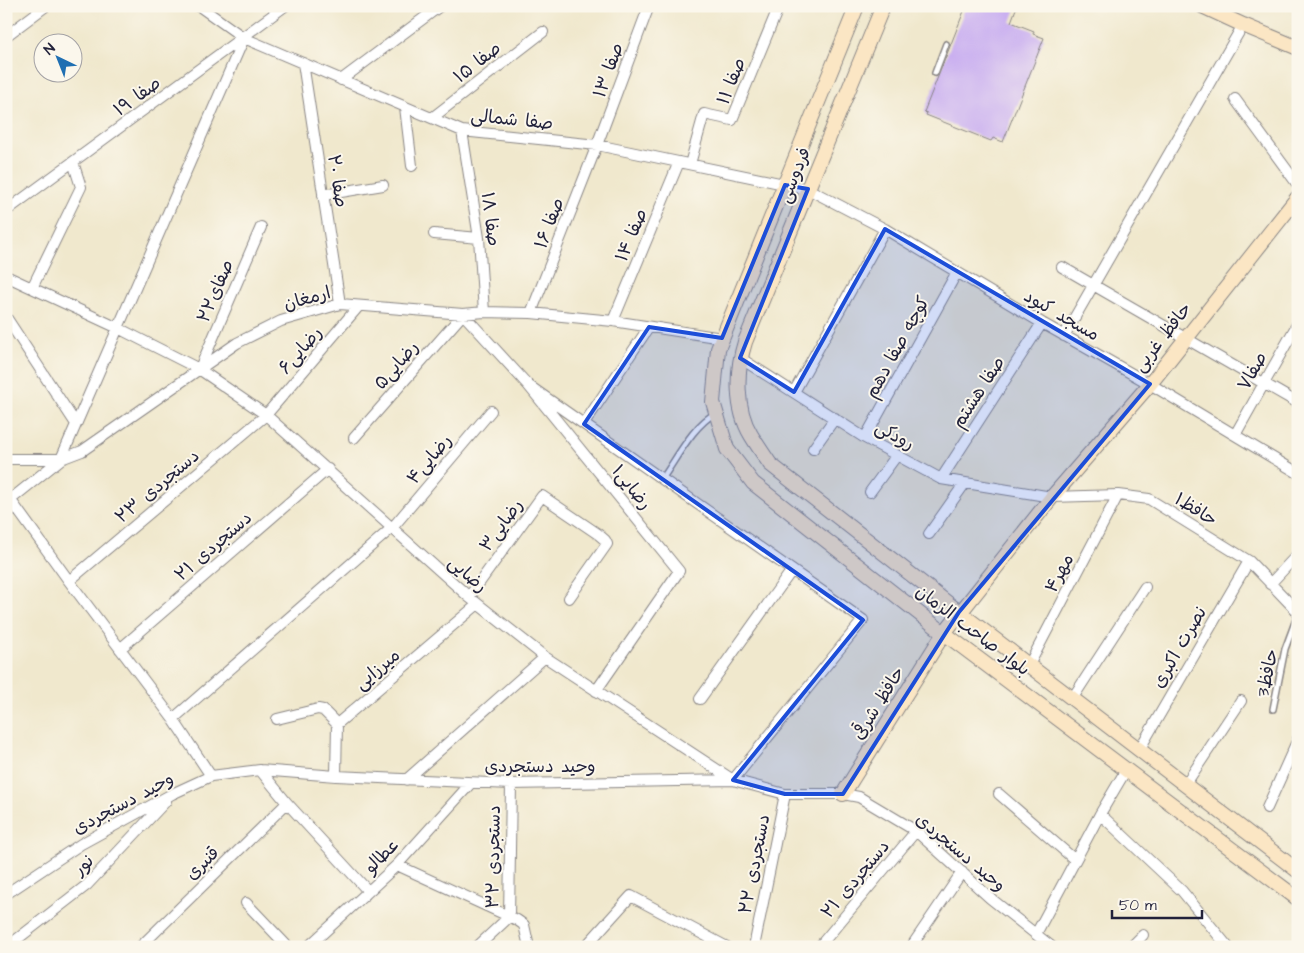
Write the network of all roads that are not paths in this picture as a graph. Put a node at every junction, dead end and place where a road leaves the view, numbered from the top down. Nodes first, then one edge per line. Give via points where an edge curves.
1 (46, 6) edge
2 (199, 6) edge
3 (285, 6) edge
4 (440, 6) edge
5 (649, 6) edge
6 (779, 6) edge
7 (857, 6) edge
8 (883, 6) edge
9 (1202, 6) edge
10 (1243, 26) junction
11 (543, 32) dead end
12 (6, 36) edge
13 (244, 38) junction
14 (946, 44) dead end
15 (1298, 48) edge
16 (303, 63) junction
17 (935, 73) dead end
18 (341, 80) junction
19 (1235, 100) dead end
20 (405, 107) junction
21 (432, 118) junction
22 (462, 131) junction
23 (597, 145) junction
24 (73, 162) junction
25 (679, 162) junction
26 (690, 164) junction
27 (412, 166) dead end
28 (382, 184) dead end
29 (785, 185) junction
30 (1298, 185) edge
31 (808, 189) junction
32 (324, 195) junction
33 (1298, 197) edge
34 (6, 211) edge
35 (261, 227) dead end
36 (886, 229) junction
37 (434, 234) dead end
38 (479, 238) junction
39 (1062, 267) dead end
40 (957, 272) junction
41 (6, 276) edge
42 (1093, 285) junction
43 (32, 288) junction
44 (340, 304) junction
45 (358, 307) junction
46 (484, 312) junction
47 (531, 313) junction
48 (463, 314) junction
49 (6, 317) edge
50 (613, 321) junction
51 (1042, 323) junction
52 (1298, 323) edge
53 (649, 327) junction
54 (118, 328) junction
55 (1064, 336) junction
56 (722, 338) junction
57 (1184, 339) junction
58 (740, 358) junction
59 (199, 369) junction
60 (1263, 383) junction
61 (1150, 384) junction
62 (528, 385) junction
63 (794, 392) junction
64 (1298, 403) edge
65 (491, 411) dead end
66 (716, 413) junction
67 (266, 415) junction
68 (835, 418) junction
69 (76, 424) junction
70 (584, 424) junction
71 (1235, 435) junction
72 (354, 438) dead end
73 (865, 438) junction
74 (813, 449) dead end
75 (897, 455) junction
76 (6, 459) edge
77 (61, 459) junction
78 (328, 468) junction
79 (1298, 472) edge
80 (662, 479) junction
81 (941, 479) junction
82 (965, 483) junction
83 (870, 492) dead end
84 (1118, 495) junction
85 (8, 497) edge
86 (1052, 497) junction
87 (393, 528) junction
88 (929, 534) dead end
89 (1298, 554) edge
90 (1248, 561) junction
91 (792, 570) junction
92 (69, 581) junction
93 (1270, 584) junction
94 (1145, 587) dead end
95 (469, 597) junction
96 (569, 598) dead end
97 (478, 604) junction
98 (959, 612) junction
99 (1298, 613) edge
100 (944, 633) junction
101 (120, 649) junction
102 (545, 657) junction
103 (1028, 665) junction
104 (596, 691) junction
105 (700, 698) dead end
106 (1072, 699) junction
107 (1241, 701) dead end
108 (1273, 709) dead end
109 (173, 719) junction
110 (277, 719) dead end
111 (337, 724) junction
112 (1298, 739) edge
113 (1138, 750) junction
114 (260, 770) junction
115 (1126, 770) junction
116 (211, 776) junction
117 (336, 776) junction
118 (406, 780) junction
119 (733, 780) junction
120 (471, 783) junction
121 (512, 784) junction
122 (1185, 785) junction
123 (172, 794) junction
124 (785, 794) junction
125 (843, 794) junction
126 (999, 794) dead end
127 (287, 803) junction
128 (1267, 808) dead end
129 (1100, 814) junction
130 (916, 831) junction
131 (1075, 860) junction
132 (396, 865) junction
133 (1298, 871) edge
134 (962, 872) junction
135 (368, 892) junction
136 (6, 894) edge
137 (1298, 899) edge
138 (246, 903) dead end
139 (509, 917) junction
140 (1036, 934) junction
141 (1143, 935) dead end
142 (754, 945) edge
143 (7, 947) edge
144 (140, 947) edge
145 (288, 947) edge
146 (308, 947) edge
147 (477, 947) edge
148 (529, 947) edge
149 (585, 947) edge
150 (727, 947) edge
151 (819, 947) edge
152 (911, 947) edge
153 (1052, 947) edge
154 (1131, 947) edge
155 (1228, 947) edge

1 - 12 street
2 - 13 street, صفا شمالی
3 - 13 street, صفا ۱۹
4 - 18 street
5 - 23 street, صفا ۱۳
6 - 26 street, صفا ۱۱ via 732,120 704,114
7 - 29 main road, فردوسی
8 - 31 main road, فردوسی
9 - 10 main road
10 - 15 main road
10 - 42 street
11 - 21 street, صفا ۱۵
13 - 16 street, صفا شمالی
13 - 24 street, صفا ۱۹
13 - 54 street
14 - 17 lane
16 - 18 street, صفا شمالی
16 - 32 street, صفا ۲۰
18 - 20 street, صفا شمالی
19 - 30 street
20 - 21 street, صفا شمالی
20 - 27 street
21 - 22 street, صفا شمالی
22 - 23 street, صفا شمالی
22 - 38 street, صفا ۱۸
23 - 25 street, صفا شمالی
23 - 47 street, صفا ۱۶
24 - 34 street, صفا ۱۹
24 - 43 street via 81,187
25 - 26 street, صفا شمالی
25 - 50 street, صفا ۱۴
26 - 29 street, صفا شمالی
28 - 32 street
29 - 31 street, صفا شمالی
29 - 56 main road, فردوسی
31 - 36 street, مسجد کبود
31 - 58 main road, فردوسی
32 - 44 street, صفا ۲۰
33 - 57 main road, حافظ غربی
35 - 59 street, صفای۲۲
36 - 40 street, مسجد کبود
36 - 63 street
37 - 38 street
38 - 46 street, صفا ۱۸
39 - 42 street
40 - 51 street, مسجد کبود
40 - 73 street, کوچه صفا دهم
41 - 43 street
42 - 55 street
42 - 57 street
43 - 54 street
44 - 45 street, ارمغان
44 - 59 street, ارمغان via 281,321 237,343
45 - 48 street, ارمغان
45 - 67 street, رضایی۶
46 - 47 street, ارمغان
46 - 48 street, ارمغان
47 - 50 street, ارمغان
48 - 62 street, رضایی۱
48 - 72 street, رضایی۵
49 - 69 street
50 - 53 street, ارمغان
51 - 55 street, مسجد کبود
51 - 81 street, صفا هشتم
52 - 60 street, صفا۷
53 - 56 street, ارمغان
53 - 70 street
54 - 59 street
54 - 69 street
55 - 61 street, مسجد کبود
56 - 66 main road, بلوار صاحب الزمان via 713,402
57 - 60 street
57 - 61 main road, حافظ غربی
58 - 63 street, رودکی
58 - 98 main road, بلوار صاحب الزمان via 739,400 750,434 770,464
59 - 67 street, رضایی
59 - 77 street, ارمغان via 82,451
60 - 64 street
60 - 71 street, صفا۷
61 - 71 street, مسجد کبود
61 - 86 main road, حافظ غربی
62 - 70 street
62 - 104 street, رضایی۱ via 679,571
63 - 68 street, رودکی
65 - 87 street, رضایی۴
66 - 80 lane via 695,431
66 - 100 main road, بلوار صاحب الزمان via 727,449 753,483
67 - 78 street, رضایی
67 - 92 street, دستجردی ۲۳
68 - 73 street, رودکی
68 - 74 street
69 - 77 street
70 - 80 street
71 - 79 street, مسجد کبود
73 - 75 street, رودکی
75 - 81 street, رودکی
75 - 83 street
76 - 77 street
77 - 85 street
78 - 87 street, رضایی
78 - 101 street, دستجردی ۲۱
80 - 91 street
81 - 82 street, رودکی
82 - 86 street, رودکی
82 - 88 street
84 - 86 street, حافظ۱
84 - 90 street, حافظ۱ via 1148,499
84 - 103 street, مهر۴
85 - 92 street
86 - 98 main road
87 - 95 street, رضایی
87 - 109 street, رضایی۴
89 - 93 street
90 - 93 street, حافظ۱
90 - 113 street, نصرت اکبری
91 - 105 street
91 - 119 street via 863,620
92 - 101 street
93 - 99 street, حافظ۱
94 - 106 street
95 - 96 street, رضایی۳ via 542,496 598,534 607,544
95 - 97 street, رضایی
97 - 102 street, رضایی
97 - 111 street, میرزایی
98 - 100 main road, حافظ شرقی
98 - 103 main road, بلوار صاحب الزمان
99 - 108 lane, حافظ3 via 1285,650
100 - 115 main road, بلوار صاحب الزمان
100 - 125 main road, حافظ شرقی
101 - 109 street
102 - 104 street, رضایی
102 - 118 street
103 - 106 main road, بلوار صاحب الزمان
104 - 119 street, رضایی
106 - 113 main road, بلوار صاحب الزمان
107 - 122 street
109 - 116 street
110 - 111 street via 318,709
111 - 117 street
112 - 128 street
113 - 122 main road, بلوار صاحب الزمان
114 - 116 street, وحید دستجردی
114 - 117 street, وحید دستجردی
114 - 127 street
115 - 129 street
115 - 137 main road, بلوار صاحب الزمان
116 - 123 street, وحید دستجردی
117 - 118 street, وحید دستجردی
118 - 120 street, وحید دستجردی
119 - 121 street, وحید دستجردی
119 - 124 street, وحید دستجردی
120 - 121 street, وحید دستجردی
120 - 132 street, عطالو
121 - 139 street, دستجردی ۳۲
122 - 133 main road, بلوار صاحب الزمان
123 - 136 street, وحید دستجردی via 81,844
123 - 143 street, نور via 87,885
124 - 125 street, وحید دستجردی
124 - 142 street, دستجردی ۲۲
125 - 130 street, وحید دستجردی via 859,797
126 - 131 street
127 - 135 street
127 - 144 street, قنبری
129 - 131 street
129 - 155 street via 1182,891
130 - 134 street, وحید دستجردی
130 - 151 street, دستجردی ۲۱
131 - 140 street
132 - 135 street, عطالو
132 - 139 street
134 - 140 street, وحید دستجردی
134 - 152 street
135 - 146 street, عطالو
138 - 145 street
139 - 147 street, دستجردی ۳۲
139 - 148 street via 524,925
140 - 153 street, وحید دستجردی
141 - 154 street
149 - 150 street via 631,896

